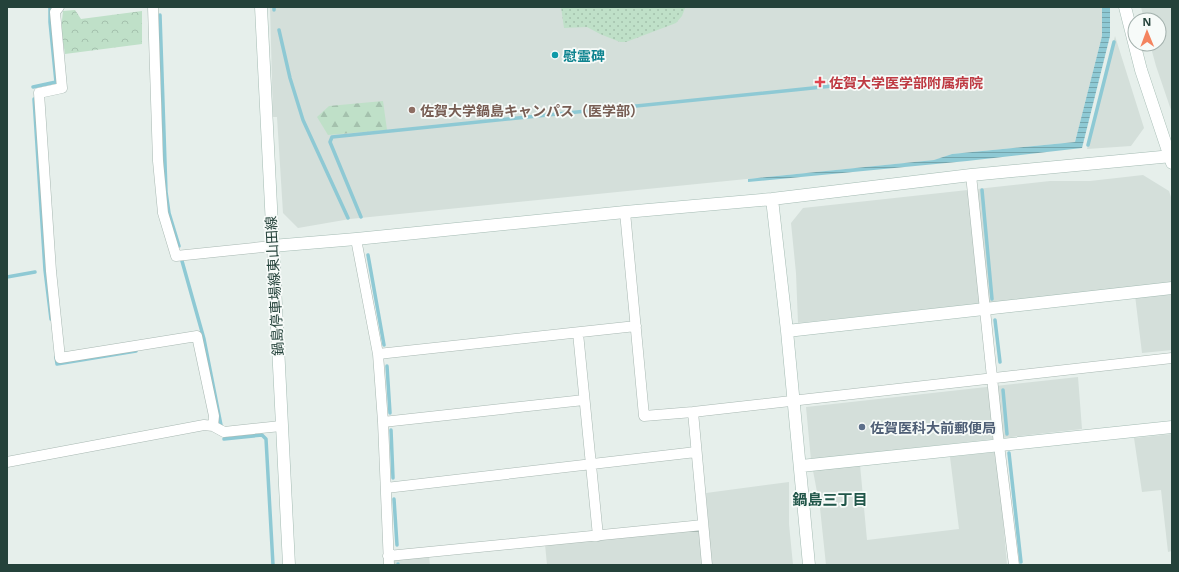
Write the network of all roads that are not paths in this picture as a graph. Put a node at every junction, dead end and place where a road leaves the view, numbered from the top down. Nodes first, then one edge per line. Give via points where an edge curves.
1 (59, 7) edge
2 (153, 7) edge
3 (261, 7) edge
4 (1125, 7) edge
5 (1171, 159) edge
6 (971, 175) junction
7 (772, 199) junction
8 (625, 212) junction
9 (356, 239) junction
10 (272, 246) junction
11 (1172, 288) edge
12 (985, 309) junction
13 (636, 326) junction
14 (787, 331) junction
15 (578, 333) junction
16 (378, 354) junction
17 (1172, 358) edge
18 (993, 377) junction
19 (584, 400) junction
20 (794, 400) junction
21 (693, 412) junction
22 (383, 422) junction
23 (213, 426) junction
24 (281, 426) junction
25 (1172, 427) edge
26 (999, 445) junction
27 (696, 452) junction
28 (7, 462) edge
29 (592, 465) junction
30 (801, 466) junction
31 (386, 488) junction
32 (703, 525) junction
33 (598, 536) junction
34 (389, 560) edge
35 (289, 565) edge
36 (707, 565) edge
37 (809, 565) edge
38 (1014, 565) edge

1 - 23 street via 55,12 62,88 39,93 51,271 60,358 196,336 214,416
2 - 10 street via 162,205 176,256
3 - 10 street, 鍋島停車場線東山田線
4 - 5 street via 1141,70
5 - 6 street
6 - 7 street
6 - 12 street
7 - 8 street
7 - 14 street
8 - 9 street
8 - 13 street
9 - 10 street
9 - 16 street
10 - 24 street, 鍋島停車場線東山田線
11 - 12 street
12 - 14 street
12 - 18 street
13 - 15 street
13 - 21 street via 644,416
14 - 20 street
15 - 16 street
15 - 19 street
16 - 22 street
17 - 18 street
18 - 20 street
18 - 26 street
19 - 22 street
19 - 29 street
20 - 21 street
20 - 30 street
21 - 27 street
22 - 31 street
23 - 24 street via 224,432
23 - 28 street via 204,425
24 - 35 street, 鍋島停車場線東山田線
25 - 26 street
26 - 30 street
26 - 38 street
27 - 29 street
27 - 32 street
29 - 31 street
29 - 33 street
30 - 37 street
31 - 34 street
32 - 33 street
32 - 36 street
33 - 34 street

